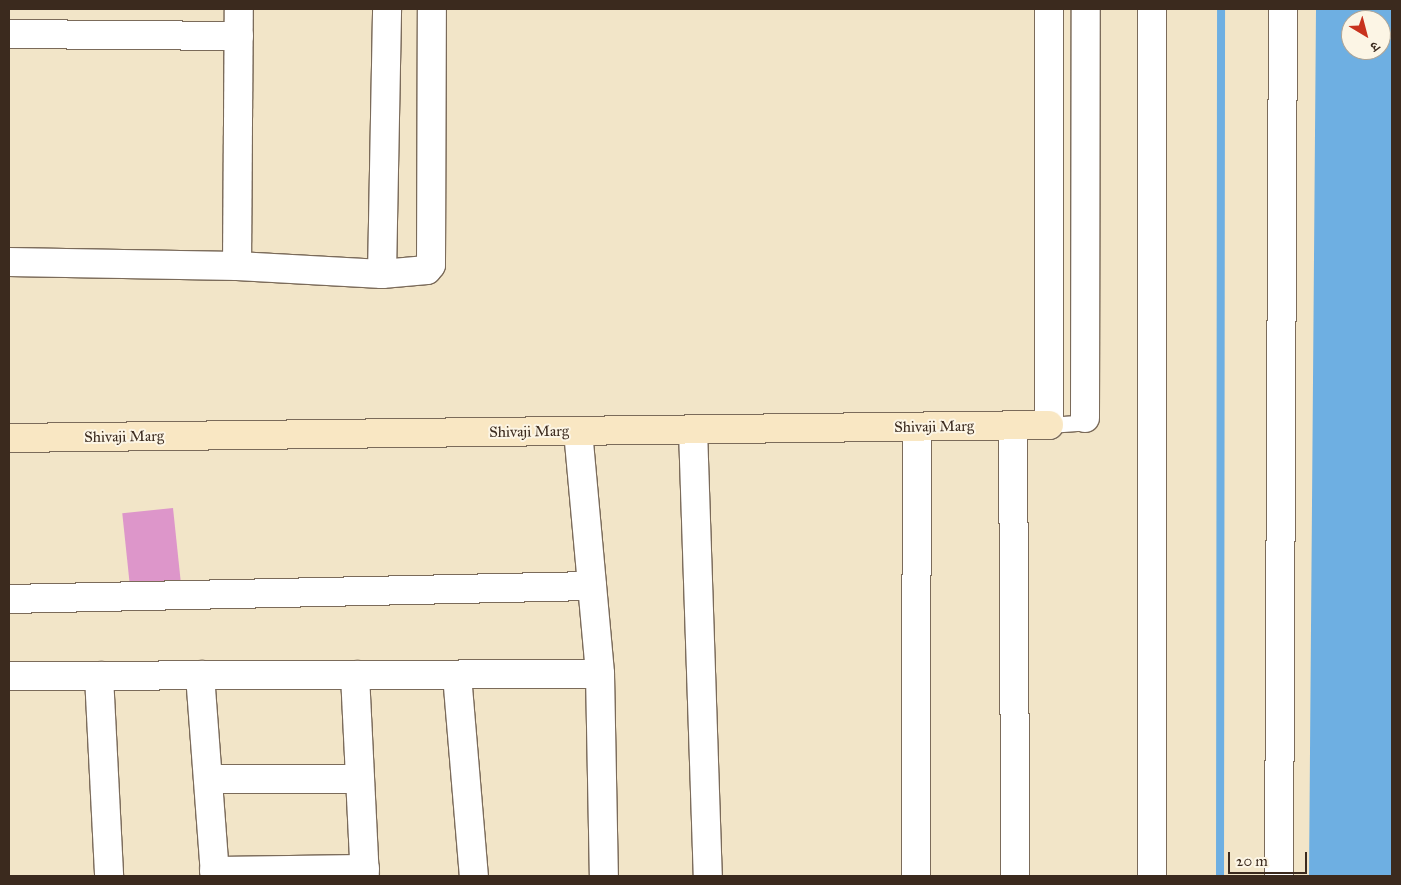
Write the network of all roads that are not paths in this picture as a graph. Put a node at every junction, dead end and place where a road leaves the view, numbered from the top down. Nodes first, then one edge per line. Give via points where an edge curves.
1 (240, 9) edge
2 (387, 9) edge
3 (432, 9) edge
4 (1049, 9) edge
5 (1086, 9) edge
6 (1152, 9) edge
7 (1283, 9) edge
8 (9, 34) edge
9 (239, 36) junction
10 (9, 262) edge
11 (237, 266) junction
12 (382, 274) junction
13 (1085, 418) joint
14 (1049, 425) junction
15 (1013, 426) junction
16 (917, 427) junction
17 (693, 430) junction
18 (578, 431) junction
19 (9, 438) edge
20 (592, 586) junction
21 (9, 599) edge
22 (600, 674) junction
23 (200, 675) junction
24 (355, 675) junction
25 (457, 675) junction
26 (9, 676) edge
27 (99, 676) junction
28 (359, 779) junction
29 (209, 780) junction
30 (365, 872) edge
31 (215, 874) edge
32 (109, 876) edge
33 (474, 876) edge
34 (604, 876) edge
35 (708, 876) edge
36 (916, 876) edge
37 (1015, 876) edge
38 (1152, 876) edge
39 (1280, 876) edge

1 - 9 street
2 - 12 street
3 - 12 street via 432,265 427,270
4 - 14 street
5 - 13 street, Shivaji Marg
6 - 38 street
7 - 39 street
8 - 9 street
9 - 11 street
10 - 11 street
11 - 12 street
13 - 14 lane, Shivaji Marg via 1080,423
14 - 15 main road, Shivaji Marg
15 - 16 main road, Shivaji Marg
15 - 37 street
16 - 17 main road, Shivaji Marg
16 - 36 street
17 - 18 main road, Shivaji Marg
17 - 35 street
18 - 19 main road, Shivaji Marg
18 - 20 street
20 - 21 street
20 - 22 street
22 - 25 street
22 - 34 street
23 - 24 street
23 - 27 street
23 - 29 street
24 - 25 street
24 - 28 street
25 - 33 street
26 - 27 street
27 - 32 street
28 - 29 street
28 - 30 street
29 - 31 street
30 - 31 street

